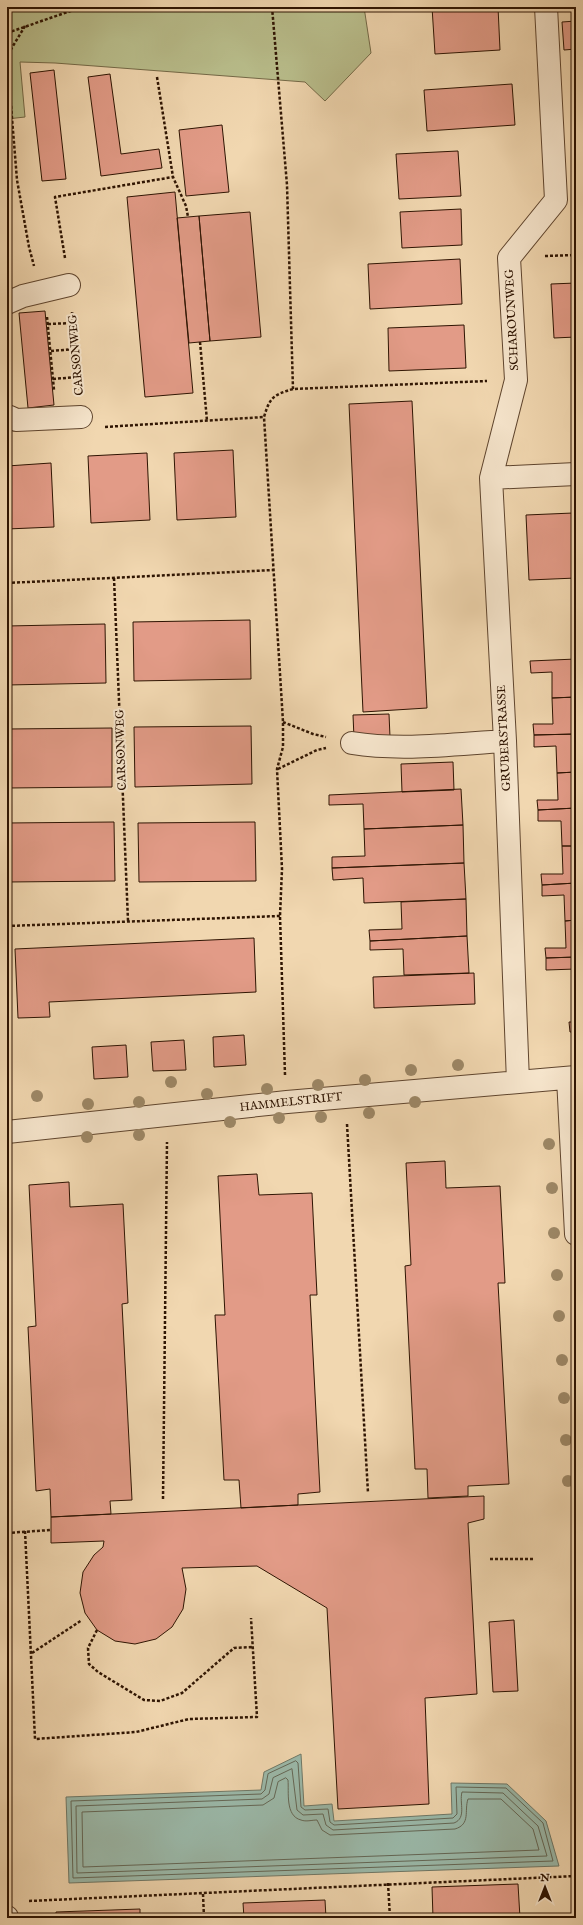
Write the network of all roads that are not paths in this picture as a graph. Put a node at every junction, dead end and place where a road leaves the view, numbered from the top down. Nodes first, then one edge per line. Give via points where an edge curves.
1 (546, 7) edge
2 (69, 285) road end
3 (7, 303) edge
4 (10, 418) dead end
5 (90, 423) road end
6 (576, 474) edge
7 (491, 478) junction
8 (505, 741) junction
9 (352, 743) road end
10 (572, 1078) edge
11 (518, 1082) junction
12 (7, 1132) edge
13 (576, 1234) edge

1 - 7 street, SCHAROUNWEG via 556,200 509,258 516,380
2 - 3 street
4 - 5 street via 57,418
6 - 7 street
7 - 8 street, GRUBERSTRASSE
8 - 9 street via 404,747
8 - 11 street, GRUBERSTRASSE
10 - 11 street, HAMMELSTRIFT
10 - 13 street
11 - 12 street, HAMMELSTRIFT via 287,1102

